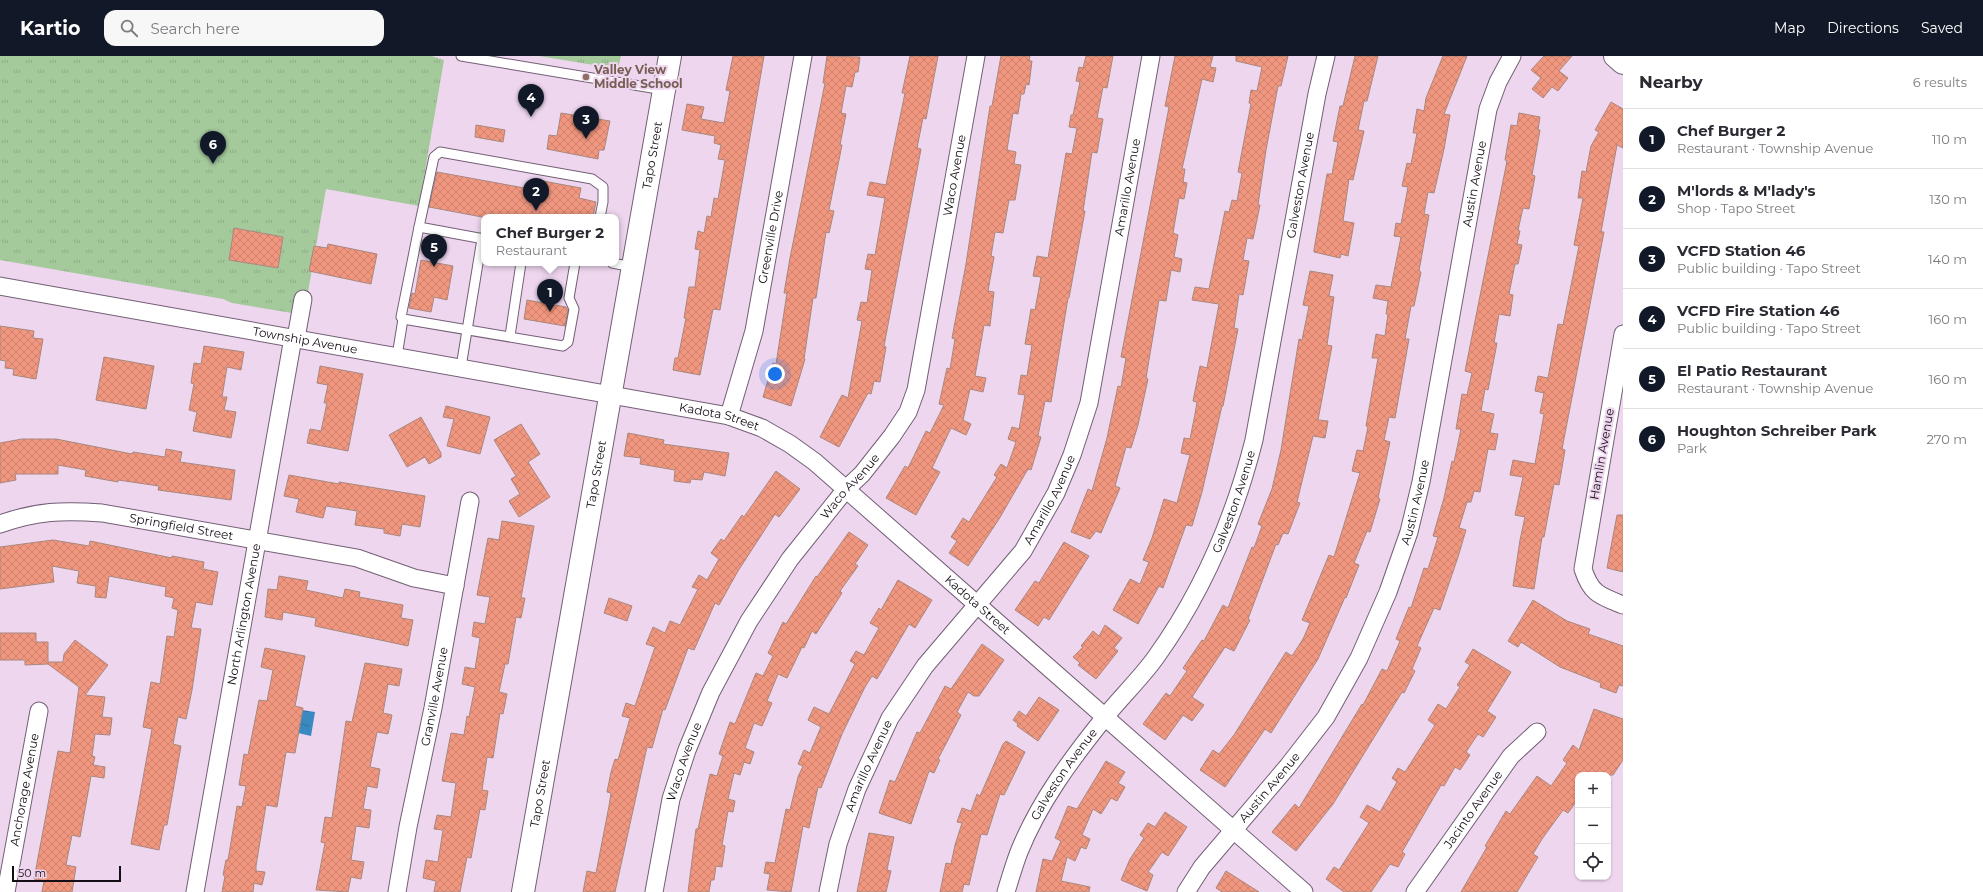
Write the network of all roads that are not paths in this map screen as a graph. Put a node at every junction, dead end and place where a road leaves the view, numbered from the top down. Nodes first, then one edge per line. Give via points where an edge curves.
1 (461, 56) edge
2 (670, 56) edge
3 (803, 56) edge
4 (976, 56) edge
5 (1151, 56) edge
6 (1326, 56) edge
7 (1512, 56) edge
8 (1615, 56) edge
9 (1623, 63) edge
10 (664, 90) junction
11 (601, 214) edge
12 (419, 227) junction
13 (481, 239) edge
14 (481, 251) edge
15 (619, 264) edge
16 (521, 266) edge
17 (574, 266) edge
18 (633, 267) junction
19 (0, 286) edge
20 (302, 299) dead end
21 (403, 319) junction
22 (468, 330) junction
23 (1623, 334) edge
24 (510, 336) junction
25 (294, 338) junction
26 (397, 356) junction
27 (461, 367) junction
28 (611, 394) junction
29 (729, 416) junction
30 (846, 489) junction
31 (470, 501) dead end
32 (0, 524) edge
33 (257, 541) junction
34 (455, 586) junction
35 (977, 603) junction
36 (1623, 605) edge
37 (39, 711) dead end
38 (1106, 716) junction
39 (1537, 732) dead end
40 (1234, 830) junction
41 (6, 892) edge
42 (195, 892) edge
43 (397, 892) edge
44 (523, 892) edge
45 (654, 892) edge
46 (828, 892) edge
47 (1006, 892) edge
48 (1186, 892) edge
49 (1304, 892) edge
50 (1415, 892) edge

1 - 10 lane
2 - 10 street, Tapo Street
3 - 29 street, Greenville Drive via 754,331
4 - 30 street, Waco Avenue via 916,390 908,412 892,436 862,474
5 - 35 street, Amarillo Avenue via 1089,403 1056,493 1023,551
6 - 38 street, Galveston Avenue via 1315,102 1254,440 1243,484 1206,576 1182,620 1155,658
7 - 40 street, Austin Avenue via 1498,82 1488,109 1421,482 1409,532 1388,592 1359,658 1326,717
8 - 9 street
10 - 18 street, Tapo Street
11 - 12 lane via 602,187 592,179 440,152 434,157
12 - 13 lane
12 - 21 lane via 401,317
14 - 22 lane
15 - 18 lane
16 - 24 lane
17 - 24 lane via 569,298 574,309 568,342 563,346
18 - 28 street, Tapo Street
19 - 25 street, Township Avenue
20 - 25 street, North Arlington Avenue
21 - 22 lane
21 - 26 lane
22 - 24 lane
22 - 27 lane
23 - 36 street, Hamlin Avenue via 1583,559 1588,584 1602,597
25 - 26 street, Township Avenue
25 - 33 street, North Arlington Avenue
26 - 27 street, Township Avenue
27 - 28 street, Township Avenue
28 - 29 street, Kadota Street
28 - 44 street, Tapo Street
29 - 30 street, Kadota Street via 762,428 790,444
30 - 35 street, Kadota Street
30 - 45 street, Waco Avenue via 790,559 749,622 711,692 687,750 671,799
31 - 34 street, Granville Avenue
32 - 33 street, Springfield Street via 24,516 67,510 102,513
33 - 34 street, Springfield Street via 357,558 414,578
33 - 42 street, North Arlington Avenue
34 - 43 street, Granville Avenue
35 - 38 street, Kadota Street
35 - 46 street, Amarillo Avenue via 925,666 890,718 857,789 838,844
37 - 41 street, Anchorage Avenue
38 - 40 street, Kadota Street
38 - 47 street, Galveston Avenue via 1067,767 1043,804 1019,851
39 - 50 street, Jacinto Avenue via 1511,756
40 - 48 street, Austin Avenue via 1202,867
40 - 49 street, Kadota Street

